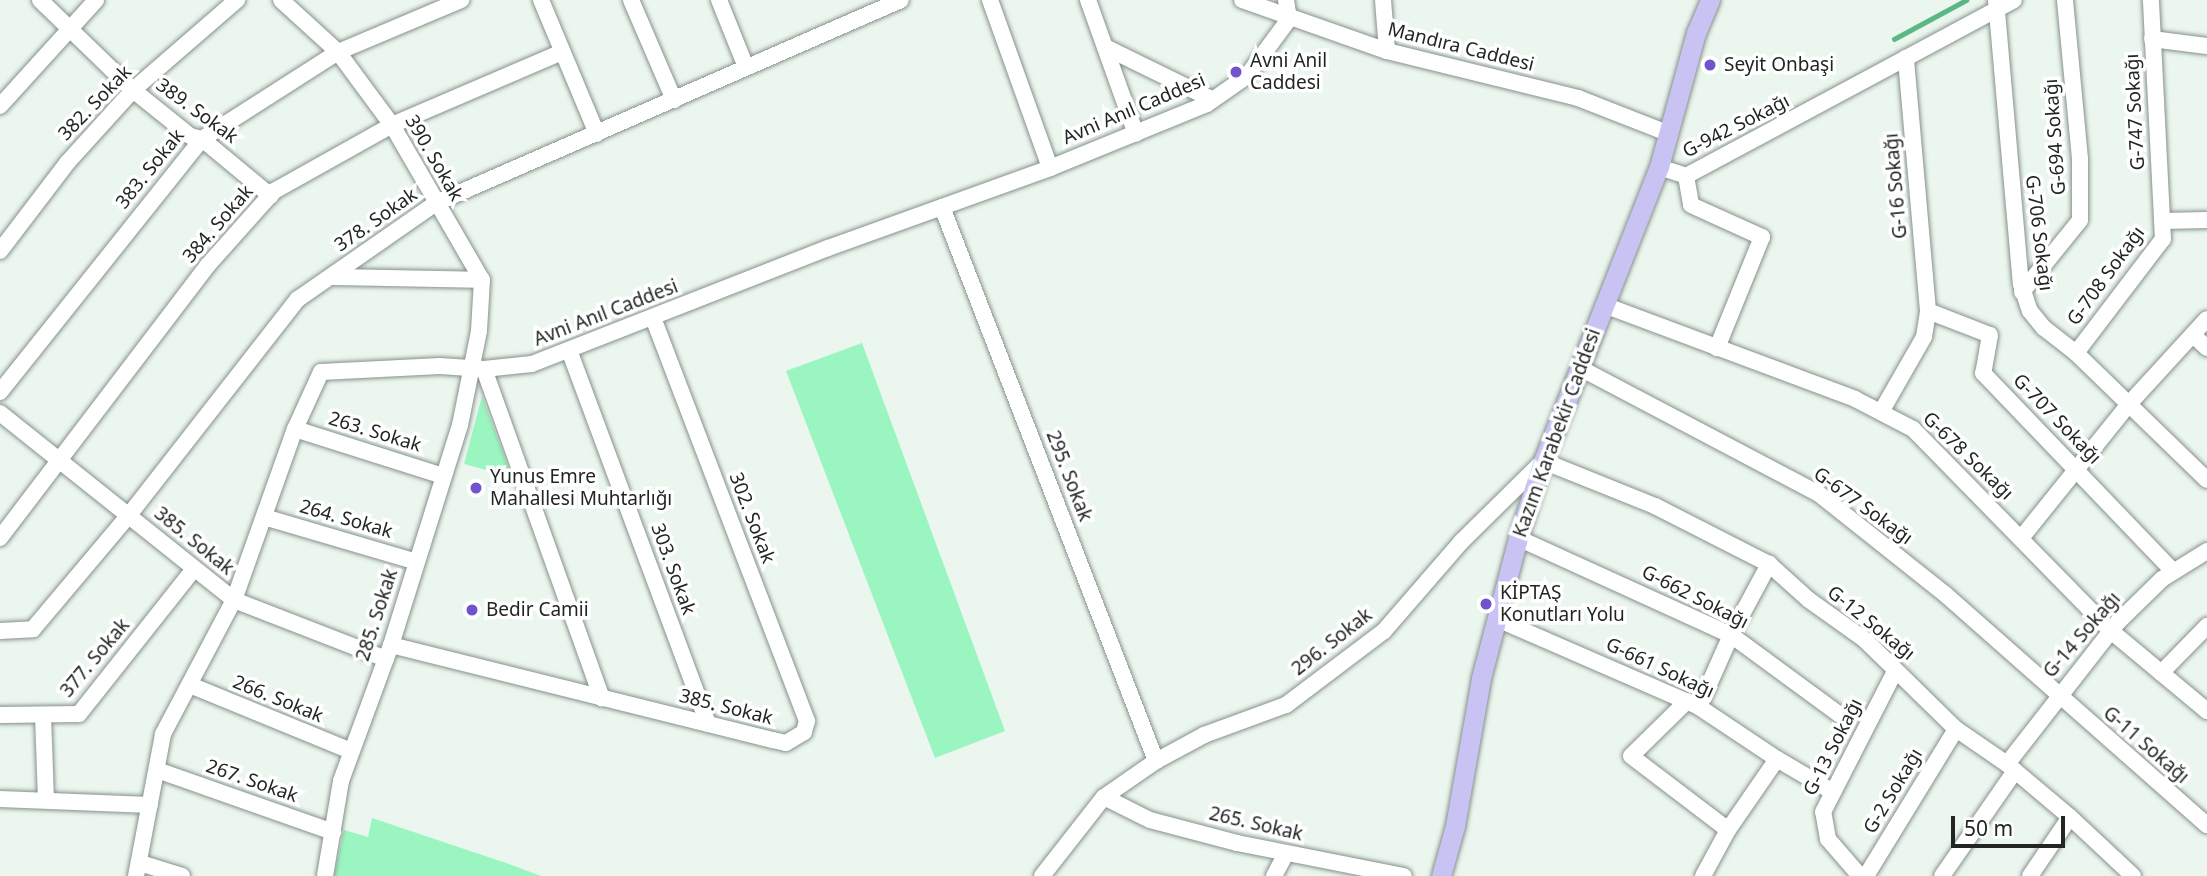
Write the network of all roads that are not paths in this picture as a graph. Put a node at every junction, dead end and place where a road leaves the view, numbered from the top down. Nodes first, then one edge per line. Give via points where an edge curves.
1 (40, 0) edge
2 (96, 0) edge
3 (237, 0) edge
4 (281, 0) edge
5 (461, 0) edge
6 (541, 0) edge
7 (631, 0) edge
8 (719, 0) edge
9 (901, 0) edge
10 (990, 0) edge
11 (1088, 0) edge
12 (1242, 0) edge
13 (1286, 0) edge
14 (1383, 0) edge
15 (1710, 0) edge
16 (2014, 0) edge
17 (2065, 0) edge
18 (2151, 0) edge
19 (1995, 5) edge
20 (1289, 19) junction
21 (70, 28) junction
22 (2152, 39) junction
23 (2207, 46) edge
24 (1105, 47) junction
25 (1387, 51) junction
26 (338, 52) junction
27 (562, 52) junction
28 (1906, 58) junction
29 (746, 67) junction
30 (133, 90) junction
31 (674, 100) junction
32 (1213, 100) junction
33 (0, 106) edge
34 (392, 125) junction
35 (597, 134) junction
36 (1136, 134) junction
37 (1670, 134) junction
38 (202, 139) junction
39 (1659, 167) junction
40 (1050, 168) junction
41 (1686, 176) junction
42 (271, 196) junction
43 (436, 203) junction
44 (942, 207) junction
45 (2207, 220) edge
46 (2162, 221) junction
47 (0, 251) edge
48 (331, 277) junction
49 (482, 280) junction
50 (2022, 292) junction
51 (1604, 305) junction
52 (1928, 311) junction
53 (653, 318) junction
54 (2207, 319) edge
55 (2193, 335) junction
56 (1717, 348) junction
57 (2207, 348) edge
58 (569, 351) junction
59 (2076, 352) junction
60 (479, 368) junction
61 (1580, 368) junction
62 (0, 392) edge
63 (2129, 404) junction
64 (1881, 412) junction
65 (0, 413) edge
66 (295, 429) junction
67 (59, 460) junction
68 (1543, 461) junction
69 (2077, 469) junction
70 (443, 476) junction
71 (2207, 480) edge
72 (129, 515) junction
73 (264, 517) junction
74 (2022, 537) junction
75 (0, 538) edge
76 (1518, 538) junction
77 (2207, 551) edge
78 (417, 562) junction
79 (1769, 564) junction
80 (194, 569) junction
81 (2173, 571) junction
82 (234, 600) junction
83 (1497, 619) junction
84 (2207, 626) edge
85 (0, 631) edge
86 (2111, 631) junction
87 (1731, 635) junction
88 (388, 652) junction
89 (1895, 671) junction
90 (2161, 673) junction
91 (190, 685) junction
92 (2058, 696) junction
93 (602, 698) junction
94 (1693, 704) junction
95 (2207, 711) edge
96 (0, 715) edge
97 (43, 715) junction
98 (1840, 715) dead end
99 (708, 724) junction
100 (1956, 729) junction
101 (804, 732) joint
102 (351, 751) junction
103 (1777, 759) junction
104 (1156, 761) junction
105 (2011, 768) junction
106 (157, 770) junction
107 (1833, 792) junction
108 (1104, 797) junction
109 (0, 799) edge
110 (46, 800) junction
111 (150, 805) junction
112 (2070, 817) junction
113 (2207, 825) edge
114 (1728, 830) junction
115 (333, 832) junction
116 (1286, 853) junction
117 (138, 869) edge
118 (182, 876) edge
119 (325, 876) edge
120 (1042, 876) edge
121 (1275, 876) edge
122 (1404, 876) edge
123 (1441, 876) edge
124 (1703, 876) edge
125 (1860, 876) edge
126 (1866, 876) edge
127 (1942, 876) edge
128 (2030, 876) edge
129 (2133, 876) edge

1 - 21 street, 389. Sokak
2 - 21 street
3 - 30 street, 382. Sokak
4 - 26 street, 390. Sokak
5 - 26 street, 383. Sokak
6 - 27 street
7 - 31 street
8 - 29 street
9 - 29 street, 378. Sokak
10 - 40 street
11 - 24 street
12 - 20 street, Mandıra Caddesi
13 - 20 street
14 - 25 street
15 - 37 main road, Kazım Karabekir Caddesi via 1696,33
16 - 19 street, G-942 Sokağı
17 - 50 street, G-694 Sokağı via 2080,159 2080,220
18 - 22 street, G-747 Sokağı
19 - 28 street, G-942 Sokağı
19 - 50 street, G-706 Sokağı
20 - 25 street, Mandıra Caddesi
20 - 32 street, Avni Anıl Caddesi via 1247,76
21 - 30 street, 389. Sokak
21 - 33 street
22 - 23 street
22 - 46 street, G-747 Sokağı
24 - 32 street
24 - 36 street
25 - 37 street, Mandıra Caddesi via 1578,98
26 - 34 street, 390. Sokak
26 - 38 street, 383. Sokak
27 - 34 street, 384. Sokak
27 - 35 street
28 - 41 street, G-942 Sokağı
28 - 52 street, G-16 Sokağı
29 - 31 street, 378. Sokak
30 - 38 street, 389. Sokak via 190,136
30 - 47 street, 382. Sokak via 67,163
31 - 35 street, 378. Sokak
32 - 36 street, Avni Anıl Caddesi
34 - 42 street, 384. Sokak
34 - 43 street, 390. Sokak
35 - 43 street, 378. Sokak
36 - 40 street, Avni Anıl Caddesi
37 - 39 main road, Kazım Karabekir Caddesi
38 - 42 street, 389. Sokak
38 - 62 street, 383. Sokak
39 - 41 street, G-942 Sokağı
39 - 51 main road, Kazım Karabekir Caddesi
40 - 44 street, Avni Anıl Caddesi
41 - 56 street via 1691,205 1762,237
42 - 67 street, 384. Sokak via 208,265
43 - 48 street, 378. Sokak
43 - 49 street, 390. Sokak
44 - 53 street, Avni Anıl Caddesi
44 - 104 street, 295. Sokak
45 - 46 street
46 - 59 street, G-708 Sokağı via 2163,239
48 - 49 street
48 - 72 street, 378. Sokak via 298,299
49 - 60 street
50 - 59 street, G-706 Sokağı via 2044,328
51 - 56 street, G-678 Sokağı
51 - 61 main road, Kazım Karabekir Caddesi
52 - 64 street, G-16 Sokağı via 1924,337
52 - 69 street, G-707 Sokağı via 1990,335 1983,373
53 - 58 street, Avni Anıl Caddesi
53 - 101 street, 302. Sokak via 807,721
54 - 55 street
55 - 57 street
55 - 63 street
56 - 64 street, G-678 Sokağı
58 - 60 street, Avni Anıl Caddesi via 533,364
58 - 99 street, 303. Sokak
59 - 63 street, G-706 Sokağı
60 - 66 street, Avni Anıl Caddesi via 321,372
60 - 70 street, 285. Sokak
60 - 93 street
61 - 68 main road, Kazım Karabekir Caddesi
61 - 92 street, G-677 Sokağı via 1819,494 1946,595
63 - 69 street
63 - 71 street, G-706 Sokağı
64 - 74 street, G-678 Sokağı via 1913,429
65 - 67 street, 385. Sokak
66 - 70 street, 263. Sokak
66 - 73 street, Avni Anıl Caddesi
67 - 72 street, 385. Sokak
67 - 75 street, 384. Sokak
68 - 76 main road, Kazım Karabekir Caddesi
68 - 79 street, G-12 Sokağı via 1655,506
68 - 104 street, 296. Sokak via 1461,542 1384,631 1286,705 1204,735
69 - 74 street
69 - 81 street, G-707 Sokağı
70 - 78 street, 285. Sokak
72 - 80 street, 385. Sokak
72 - 85 street, 378. Sokak via 33,629
73 - 78 street, 264. Sokak
73 - 82 street, Avni Anıl Caddesi
74 - 86 street, G-678 Sokağı
76 - 83 main road, Kazım Karabekir Caddesi
76 - 87 street, G-662 Sokağı
77 - 81 street, G-14 Sokağı
78 - 88 street, 285. Sokak
79 - 87 street
79 - 89 street, G-12 Sokağı via 1865,640
80 - 82 street, 385. Sokak
80 - 97 street, 377. Sokak via 79,714
81 - 86 street, G-14 Sokağı
82 - 88 street, 385. Sokak
82 - 91 street, Avni Anıl Caddesi
83 - 94 street, G-661 Sokağı
83 - 123 main road, Kazım Karabekir Caddesi
84 - 90 street
86 - 90 street, G-678 Sokağı
86 - 92 street, G-14 Sokağı
87 - 94 street
87 - 98 street, G-662 Sokağı
88 - 93 street, 385. Sokak
88 - 102 street, 285. Sokak
89 - 100 street, G-12 Sokağı
89 - 107 street, G-13 Sokağı
90 - 95 street, G-678 Sokağı
91 - 102 street, 266. Sokak
91 - 106 street, Avni Anıl Caddesi via 163,734
92 - 105 street, G-14 Sokağı
92 - 113 street, G-11 Sokağı
93 - 99 street, 385. Sokak
94 - 103 street, G-661 Sokağı
94 - 114 street via 1631,756
96 - 97 street, 377. Sokak
97 - 110 street
99 - 101 street, 385. Sokak via 786,743
100 - 105 street, G-12 Sokağı
100 - 126 street, G-2 Sokağı
102 - 115 street, 285. Sokak
103 - 107 street, G-661 Sokağı
103 - 114 street
104 - 108 street, 296. Sokak
105 - 112 street, G-12 Sokağı
105 - 127 street, G-14 Sokağı
106 - 111 street, Avni Anıl Caddesi
106 - 115 street, 267. Sokak
107 - 125 street, G-13 Sokağı via 1823,812 1828,839
108 - 116 street, 265. Sokak via 1150,820
108 - 120 street, 296. Sokak
109 - 110 street
110 - 111 street
111 - 117 street, Avni Anıl Caddesi
112 - 128 street
112 - 129 street, G-12 Sokağı
114 - 124 street
115 - 119 street, 285. Sokak
116 - 121 street
116 - 122 street, 265. Sokak
117 - 118 street

